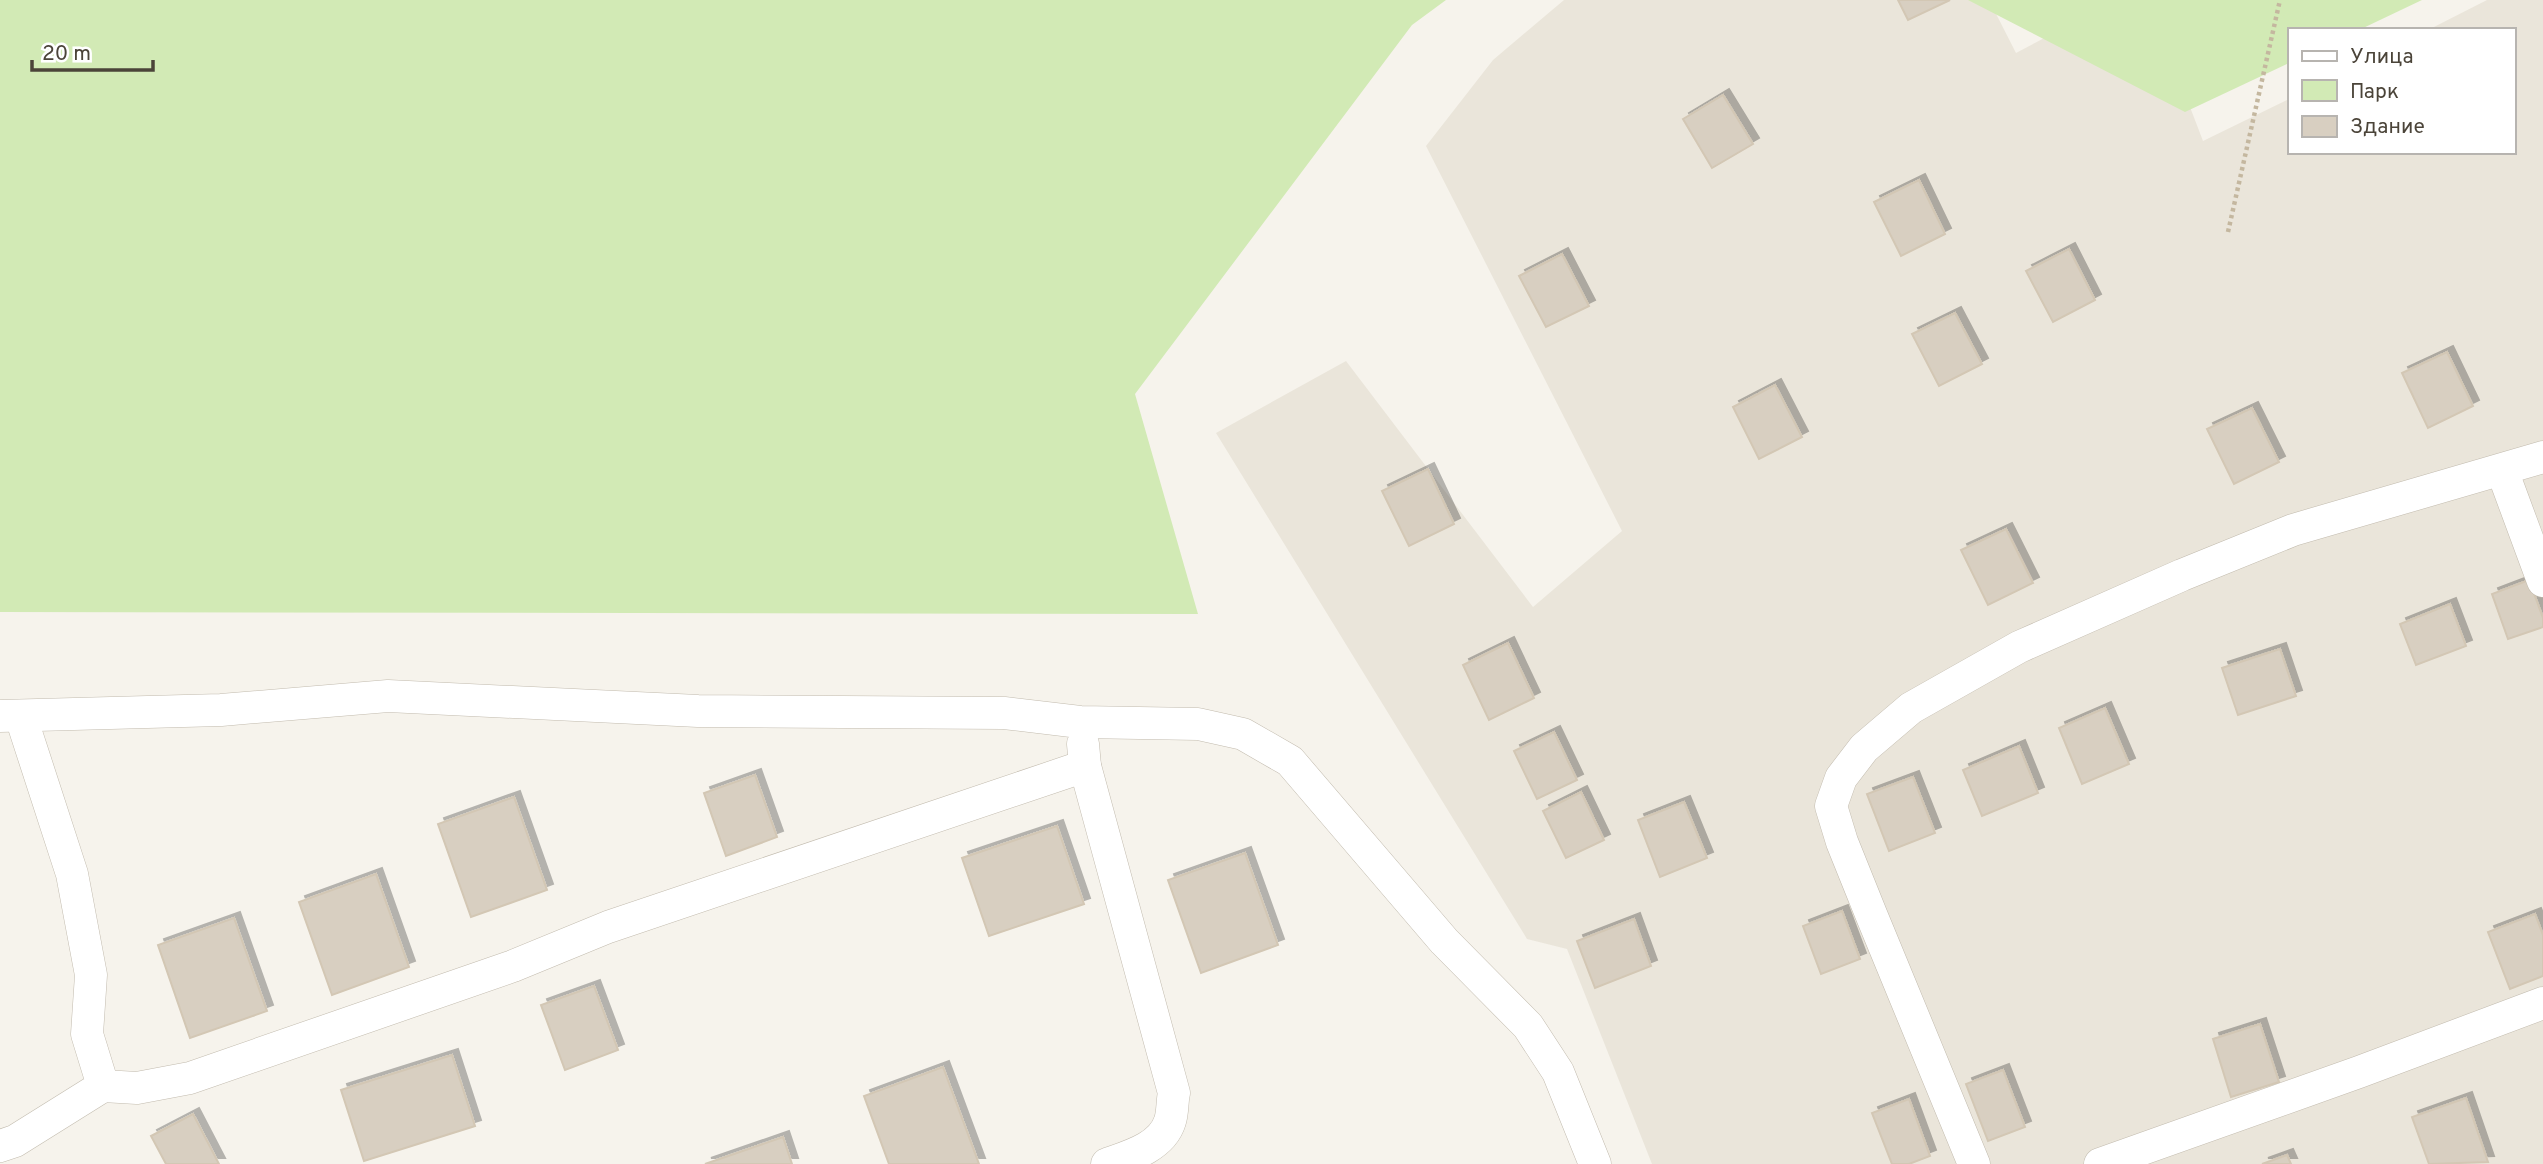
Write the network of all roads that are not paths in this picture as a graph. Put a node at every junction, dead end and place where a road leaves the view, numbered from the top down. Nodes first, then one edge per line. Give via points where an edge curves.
1 (2543, 457) edge
2 (2502, 470) junction
3 (2543, 581) edge
4 (10, 716) edge
5 (1080, 722) junction
6 (1085, 766) junction
7 (2543, 1003) edge
8 (103, 1086) junction
9 (0, 1146) edge
10 (1107, 1164) edge
11 (1595, 1164) edge
12 (1974, 1164) edge
13 (2100, 1164) edge

1 - 2 street
2 - 3 street
2 - 12 street via 2293,530 2019,647 1911,708 1856,758 1841,778 1831,806
4 - 5 street via 221,710 388,696 698,711 1004,713
4 - 8 street via 72,874 91,975 87,1034
5 - 6 street
5 - 11 street via 1198,724 1243,734 1290,761 1444,941 1528,1026 1558,1072
6 - 8 street via 608,927 513,966 190,1078 137,1088
6 - 10 street via 1174,1093 1170,1122 1159,1138 1143,1151
7 - 13 street
8 - 9 street

